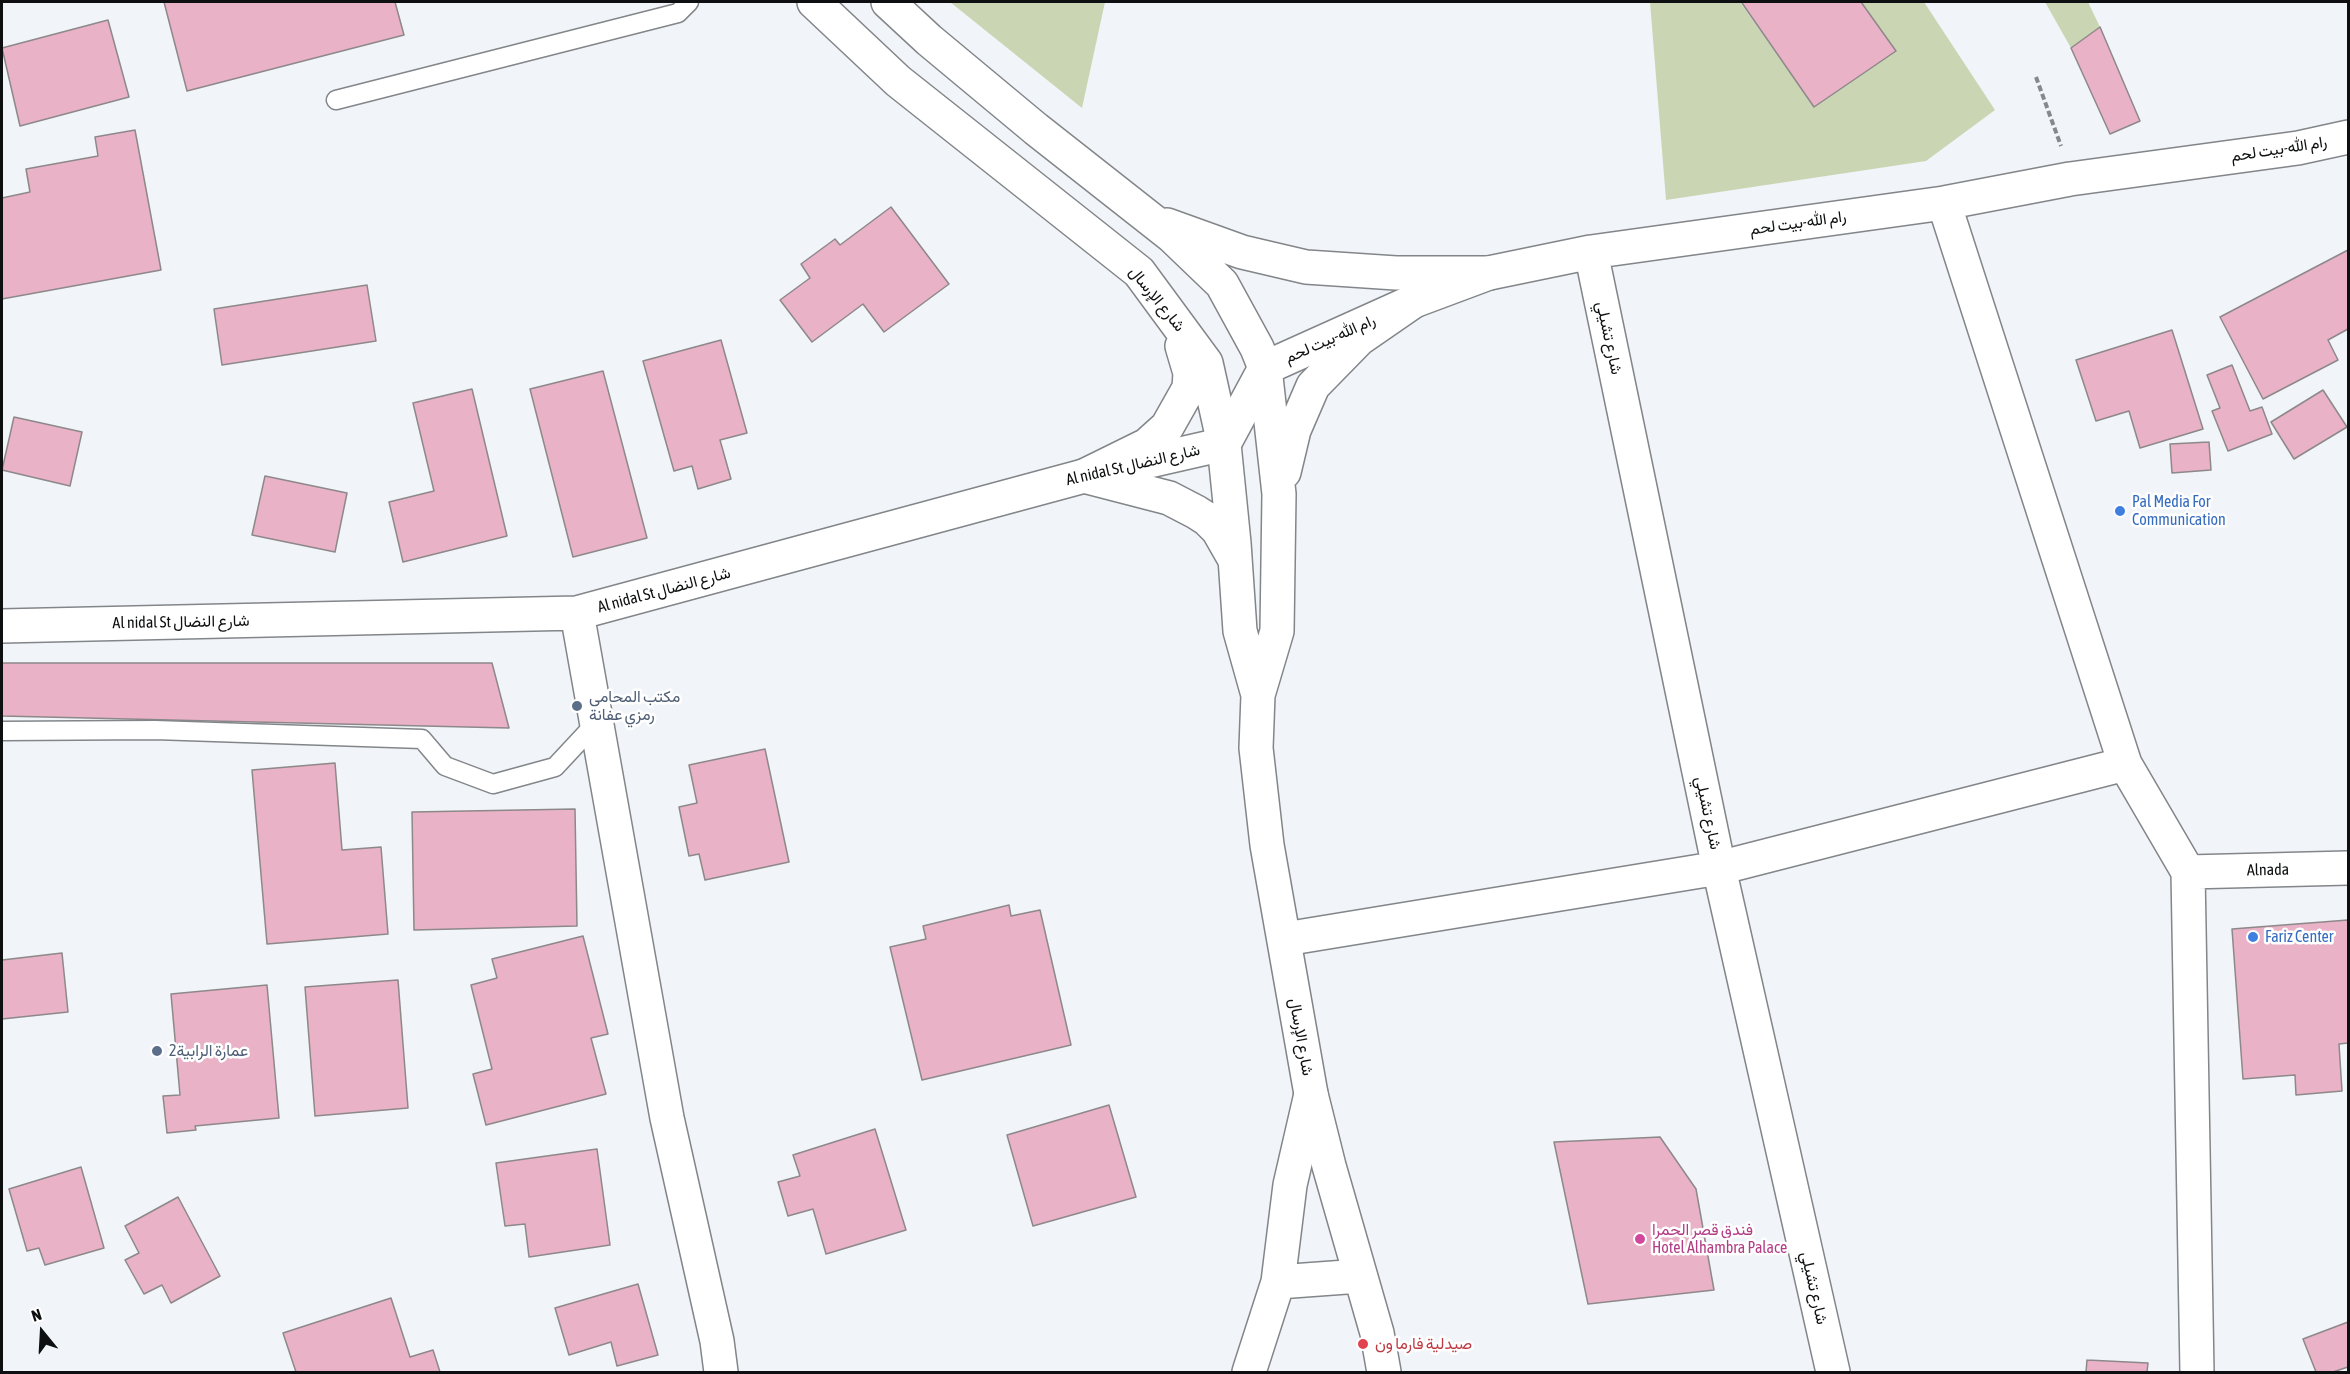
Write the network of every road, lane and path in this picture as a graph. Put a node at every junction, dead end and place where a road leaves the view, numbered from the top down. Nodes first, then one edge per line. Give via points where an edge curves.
1 (689, 2) edge
2 (814, 2) edge
3 (888, 2) edge
4 (2036, 77) dead end
5 (336, 100) dead end
6 (2349, 137) edge
7 (2070, 179) junction
8 (1944, 203) junction
9 (1148, 218) junction
10 (1591, 252) junction
11 (1489, 273) junction
12 (1414, 301) junction
13 (1173, 316) junction
14 (1265, 368) junction
15 (1224, 444) junction
16 (1084, 476) junction
17 (1279, 494) junction
18 (1235, 559) junction
19 (577, 613) junction
20 (2, 626) edge
21 (1258, 695) junction
22 (596, 723) junction
23 (2, 731) edge
24 (2125, 764) junction
25 (1719, 868) junction
26 (2349, 868) edge
27 (2188, 873) junction
28 (1285, 939) junction
29 (1311, 1094) junction
30 (1360, 1276) junction
31 (1278, 1282) junction
32 (721, 1372) edge
33 (1249, 1372) edge
34 (1384, 1372) edge
35 (1833, 1372) edge
36 (2197, 1372) edge

1 - 5 lane via 678,13
2 - 13 street, شارع الإرسال via 898,81 1139,272
3 - 9 street, شارع الإرسال via 929,40
4 - 7 path
6 - 7 street, رام الله-بيت لحم via 2298,148
7 - 8 street, رام الله-بيت لحم
8 - 10 street, رام الله-بيت لحم
8 - 24 street
9 - 11 street via 1242,252 1306,267 1396,273
9 - 14 street, شارع الإرسال via 1222,284
10 - 11 street, رام الله-بيت لحم
10 - 25 street, شارع تشيلي
11 - 12 street, رام الله-بيت لحم
12 - 14 street, رام الله-بيت لحم
12 - 17 street via 1359,339 1312,386 1294,430
13 - 15 street, شارع الإرسال via 1206,363
13 - 16 street via 1190,373 1189,388 1176,412 1153,441
14 - 15 street, Al nidal St شارع النضال
14 - 17 street, شارع الإرسال
15 - 16 street, Al nidal St شارع النضال
15 - 18 street, شارع الإرسال
16 - 18 street via 1169,498 1196,512 1218,531
16 - 19 street, Al nidal St شارع النضال
17 - 21 street, شارع الإرسال via 1277,631
18 - 21 street, شارع الإرسال via 1240,631
19 - 20 street, Al nidal St شارع النضال
19 - 22 street
21 - 28 street, شارع الإرسال via 1256,748 1267,845
22 - 23 lane via 555,767 493,784 445,766 422,739 155,730
22 - 32 street via 667,1118
24 - 25 street
24 - 27 street
25 - 28 street
25 - 35 street, شارع تشيلي
26 - 27 street, Alnada
27 - 36 street
28 - 29 street, شارع الإرسال
29 - 30 street, شارع الإرسال
29 - 31 street via 1290,1185
30 - 31 street
30 - 34 street, شارع الإرسال
31 - 33 street

